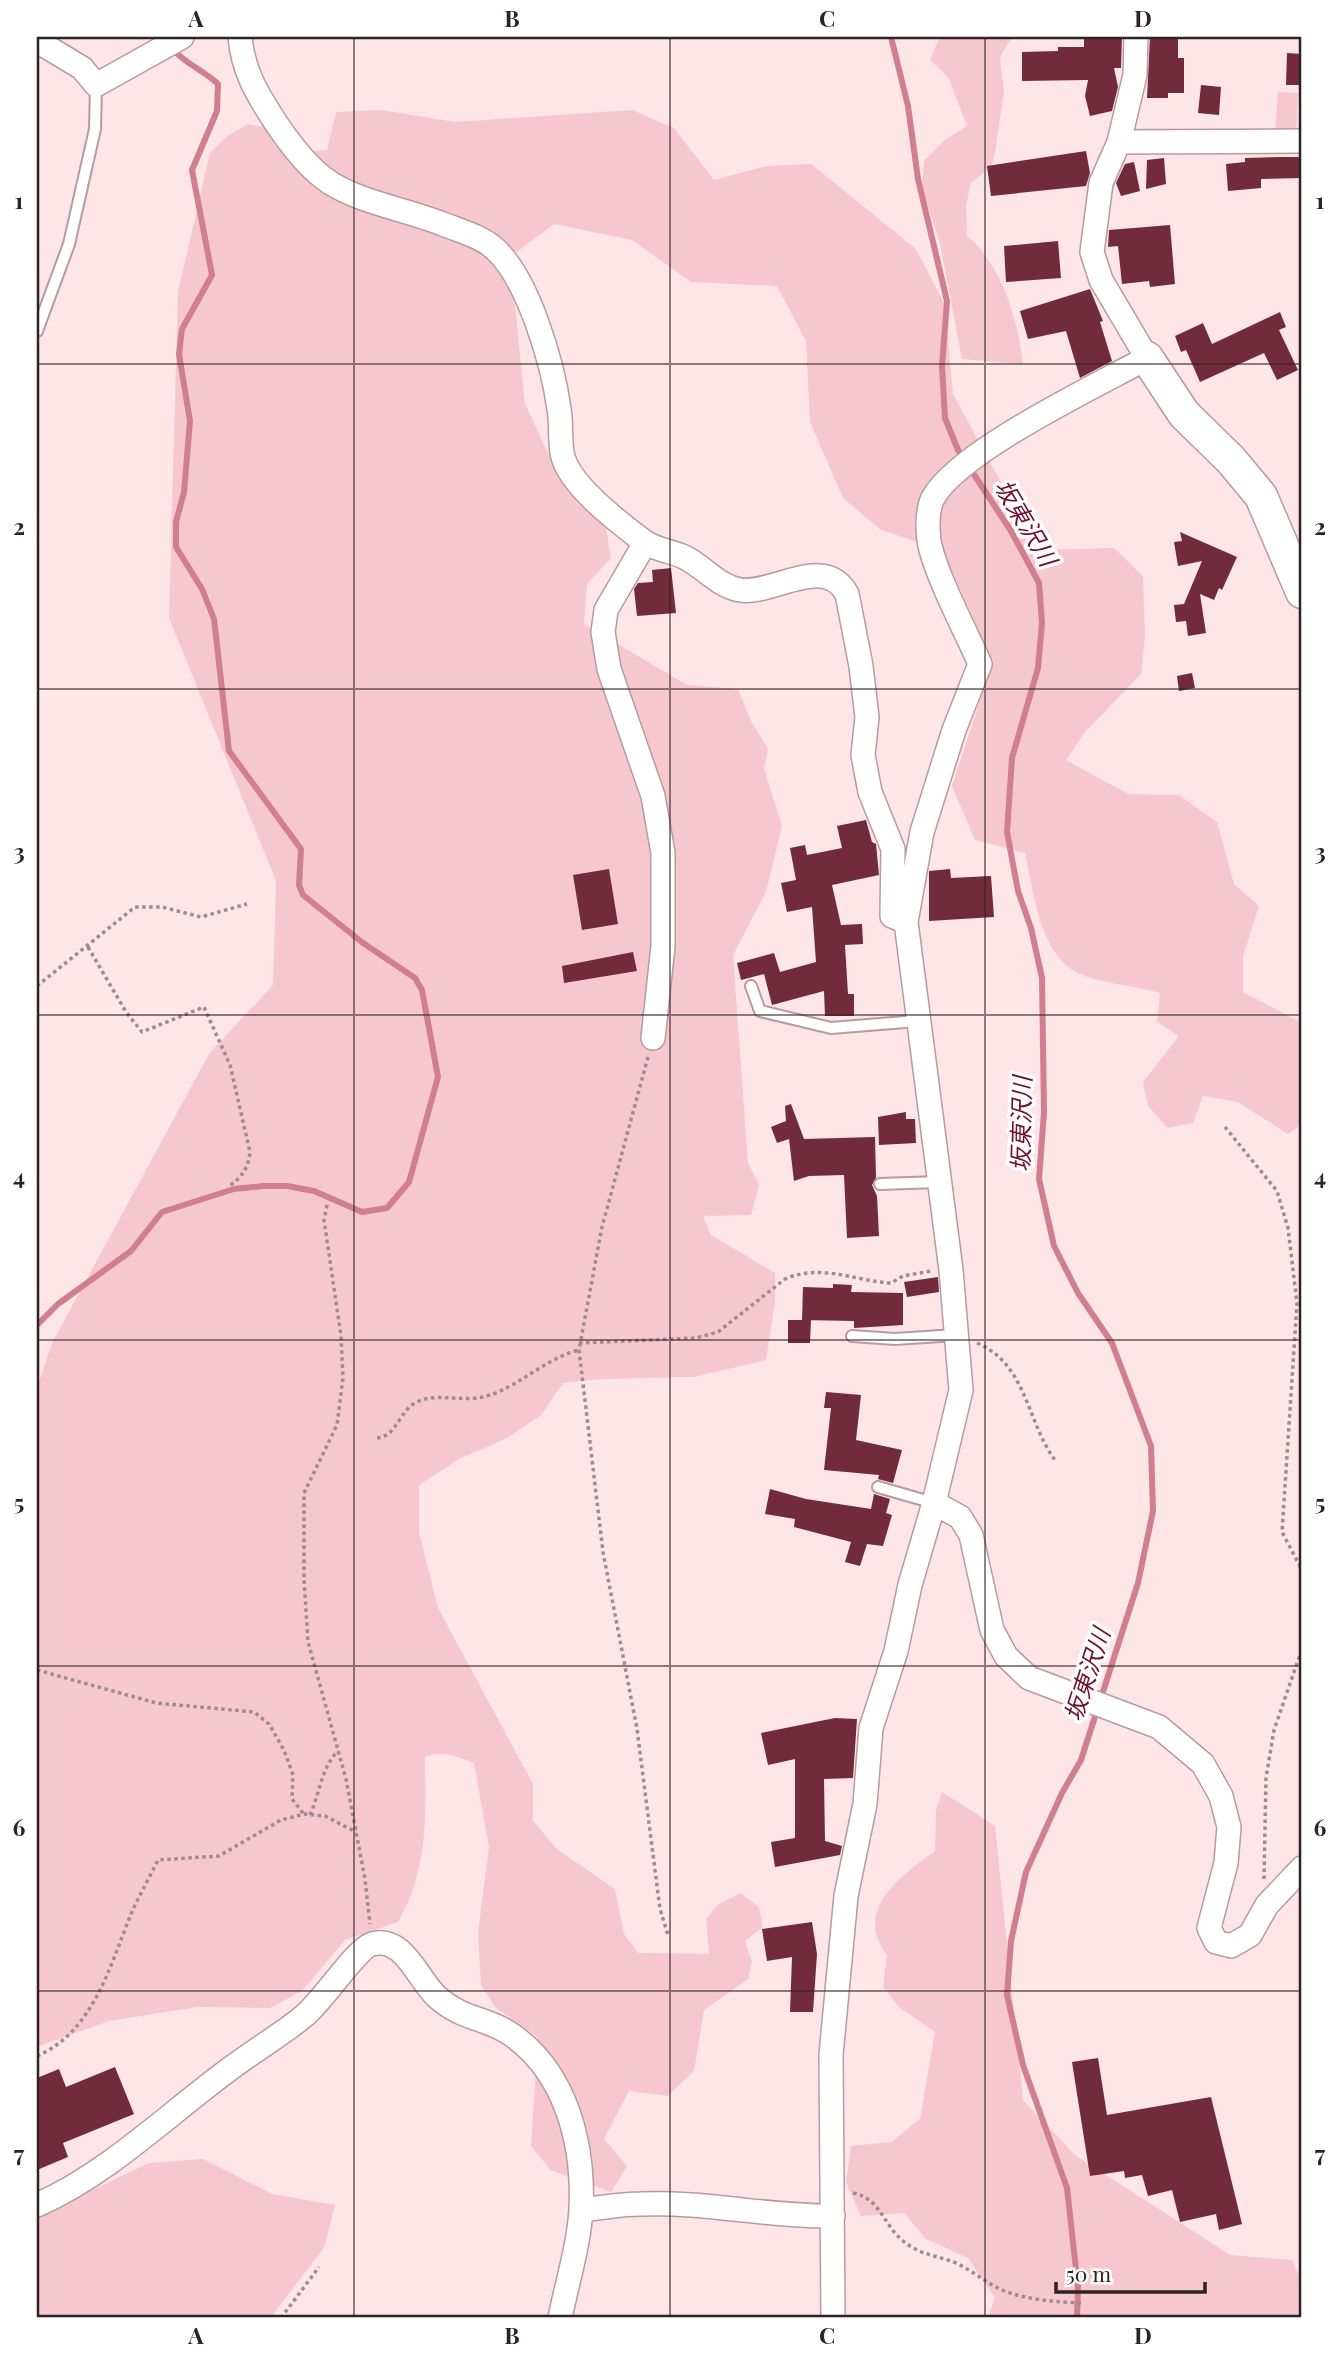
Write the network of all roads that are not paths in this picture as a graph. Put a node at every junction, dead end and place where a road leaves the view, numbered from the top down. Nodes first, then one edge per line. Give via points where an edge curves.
1 (182, 37) edge
2 (240, 37) edge
3 (1136, 37) edge
4 (37, 41) edge
5 (96, 85) junction
6 (1302, 141) edge
7 (1119, 142) junction
8 (37, 331) edge
9 (1147, 358) junction
10 (645, 543) junction
11 (1302, 592) edge
12 (906, 922) junction
13 (751, 986) dead end
14 (917, 1021) junction
15 (653, 1038) road end
16 (939, 1182) junction
17 (880, 1184) dead end
18 (956, 1335) junction
19 (852, 1336) dead end
20 (877, 1487) dead end
21 (934, 1503) junction
22 (1302, 1868) edge
23 (37, 2205) edge
24 (581, 2210) junction
25 (833, 2216) junction
26 (560, 2318) edge
27 (833, 2318) edge

1 - 5 street
2 - 10 street via 243,66 268,112 329,182 461,231 497,251 547,345 560,410 563,457 584,490
3 - 7 street via 1135,75
4 - 5 street via 82,68
5 - 8 lane via 95,129 69,244
6 - 7 street
7 - 9 street via 1101,183 1092,252 1101,280
9 - 11 street via 1184,414 1261,496
9 - 12 street via 1006,436 951,475 932,499 930,545 980,664 922,832
10 - 12 street via 687,558 721,583 743,591 816,576 842,584 861,666 867,717 863,755 870,792 893,849 892,916
10 - 15 street via 606,610 603,632 609,669 653,796 663,853 663,946
12 - 14 street
13 - 14 lane via 760,1011 777,1017 831,1028
14 - 16 street
16 - 17 lane
16 - 18 street
18 - 19 lane
18 - 21 street via 961,1390
20 - 21 lane
21 - 22 street via 960,1517 971,1535 992,1630 1006,1656 1029,1678 1159,1727 1203,1764 1222,1796 1229,1827 1226,1863 1209,1928 1216,1942 1231,1946 1250,1935 1268,1905
21 - 25 street via 872,1728 865,1804 846,1896 831,2055
23 - 24 street via 106,2166 306,2015 356,1955 371,1944 389,1943 454,2012 510,2033 533,2052 555,2082 579,2151
24 - 25 street via 640,2204
24 - 26 street
25 - 27 street

